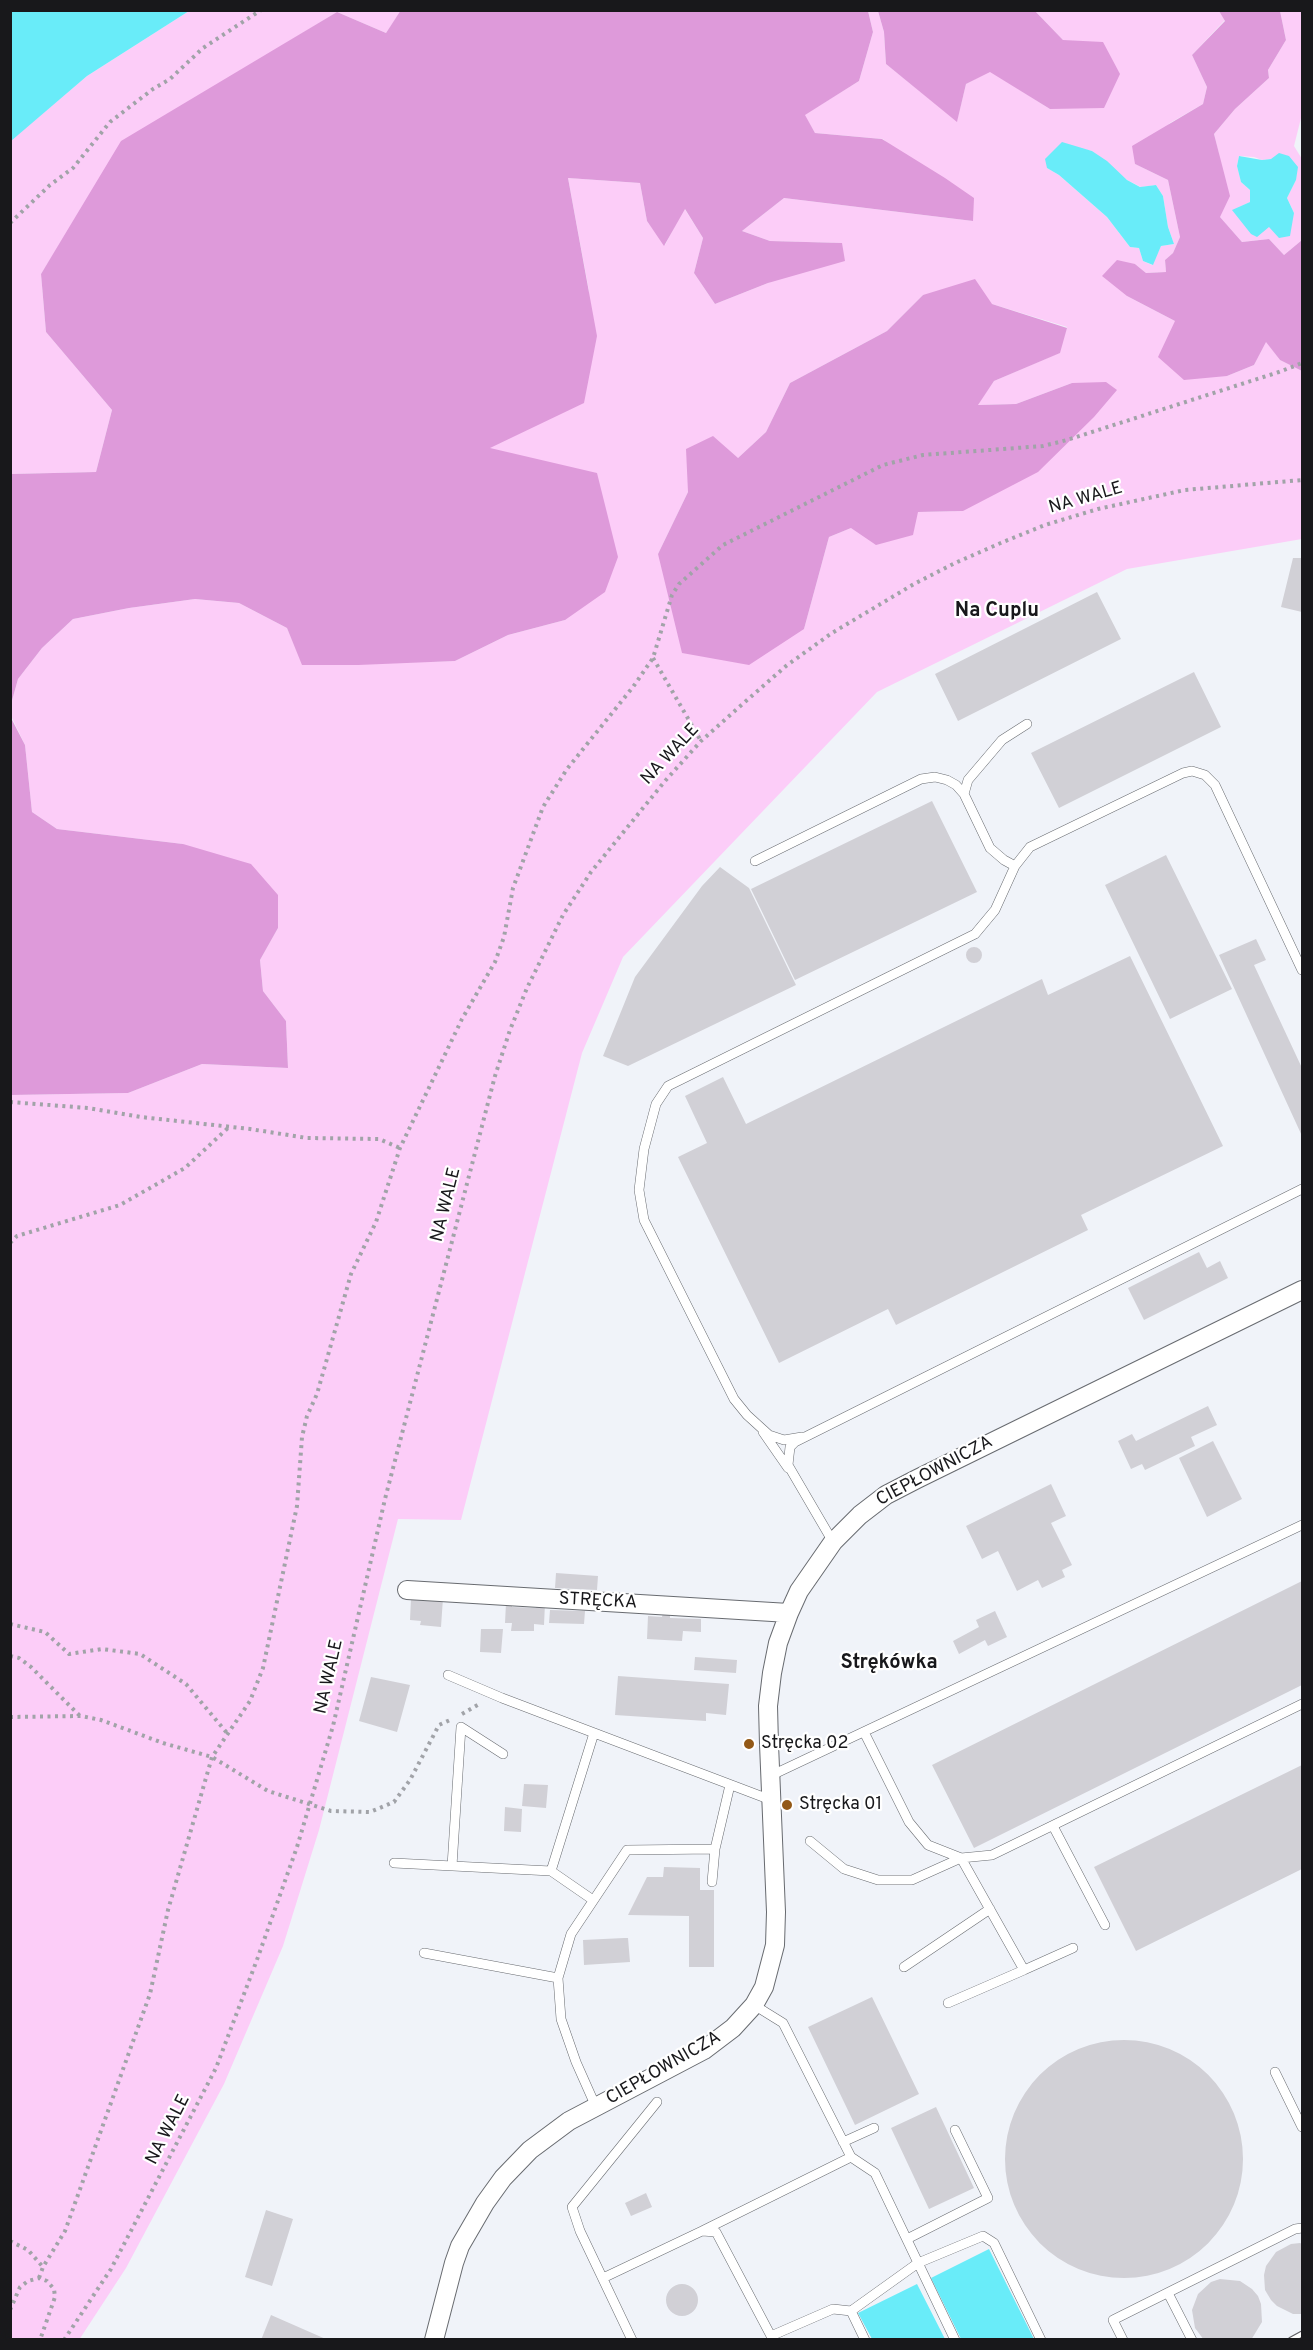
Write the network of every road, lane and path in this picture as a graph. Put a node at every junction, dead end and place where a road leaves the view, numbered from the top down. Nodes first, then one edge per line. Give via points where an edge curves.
1 (261, 10) edge
2 (10, 223) edge
3 (1302, 363) edge
4 (1302, 480) edge
5 (652, 658) junction
6 (1027, 724) dead end
7 (701, 741) junction
8 (964, 794) junction
9 (755, 861) dead end
10 (1015, 866) junction
11 (1302, 970) edge
12 (10, 1102) edge
13 (230, 1126) junction
14 (400, 1148) junction
15 (1302, 1189) edge
16 (10, 1243) edge
17 (1302, 1290) edge
18 (760, 1428) junction
19 (802, 1437) junction
20 (790, 1470) junction
21 (1302, 1525) edge
22 (833, 1542) junction
23 (407, 1590) dead end
24 (789, 1613) junction
25 (10, 1624) edge
26 (10, 1656) edge
27 (448, 1675) dead end
28 (502, 1698) junction
29 (1302, 1704) edge
30 (81, 1716) junction
31 (10, 1717) edge
32 (864, 1732) junction
33 (227, 1733) junction
34 (594, 1733) junction
35 (503, 1755) dead end
36 (212, 1757) junction
37 (770, 1776) junction
38 (730, 1785) junction
39 (771, 1800) junction
40 (309, 1805) junction
41 (1053, 1826) junction
42 (810, 1841) dead end
43 (715, 1849) junction
44 (961, 1858) junction
45 (394, 1863) dead end
46 (452, 1866) junction
47 (551, 1871) junction
48 (712, 1882) dead end
49 (593, 1900) junction
50 (990, 1909) junction
51 (1105, 1924) dead end
52 (1073, 1948) dead end
53 (424, 1953) dead end
54 (904, 1967) dead end
55 (1024, 1970) junction
56 (558, 1978) junction
57 (948, 2003) dead end
58 (754, 2005) junction
59 (1275, 2072) dead end
60 (657, 2102) dead end
61 (596, 2107) junction
62 (1302, 2127) edge
63 (874, 2128) dead end
64 (955, 2130) dead end
65 (843, 2142) junction
66 (851, 2157) junction
67 (1302, 2228) edge
68 (702, 2230) junction
69 (906, 2239) junction
70 (10, 2241) edge
71 (918, 2263) junction
72 (43, 2267) junction
73 (39, 2278) junction
74 (603, 2278) junction
75 (1168, 2293) junction
76 (10, 2310) edge
77 (851, 2311) junction
78 (772, 2338) edge
79 (40, 2340) edge
80 (64, 2340) edge
81 (434, 2340) edge
82 (632, 2340) edge
83 (865, 2340) edge
84 (955, 2340) edge
85 (1041, 2340) edge
86 (1122, 2340) edge
87 (1192, 2340) edge

1 - 2 path via 203,48 170,79 110,122 73,168
3 - 5 path via 1067,441 923,455 859,476 723,545 687,576 672,595
4 - 7 path, NA WALE via 1196,489 1138,499 1045,525 993,546 914,584 832,633 786,666
5 - 7 path
5 - 14 path via 567,769 543,807 513,888 495,962 462,1019
6 - 8 lane via 1002,740 968,780
7 - 40 path, NA WALE via 591,872 543,953 510,1030 479,1131 385,1499 333,1726
8 - 9 lane via 947,780 921,779
8 - 10 lane via 990,848
10 - 11 lane via 1022,854 1040,841 1166,780 1198,772 1210,779 1220,793
10 - 18 lane via 995,910 975,934 677,1080 656,1104 640,1169 644,1220 729,1392
12 - 13 path
13 - 14 path via 307,1138 379,1138
13 - 16 path via 185,1168 120,1205 17,1236
14 - 33 path via 376,1222 351,1274 317,1394 307,1416 297,1506 263,1668 250,1701
15 - 19 lane
17 - 22 street, CIEPŁOWNICZA via 886,1495
18 - 19 lane via 784,1440
18 - 20 lane
19 - 20 lane via 790,1447
20 - 22 lane
21 - 32 lane
22 - 24 street, CIEPŁOWNICZA via 799,1591
23 - 24 street, STRĘCKA
24 - 37 street, CIEPŁOWNICZA via 778,1643 768,1706
25 - 33 path via 45,1632 69,1654 102,1649 140,1654 186,1684
26 - 30 path via 31,1667
27 - 28 lane
28 - 34 lane
28 - 40 path via 480,1703 439,1725 394,1802 370,1812 331,1811
29 - 41 lane
30 - 31 path
30 - 36 path
32 - 37 lane
32 - 44 lane via 909,1822 928,1845
33 - 36 path
34 - 38 lane
34 - 47 lane
35 - 46 lane via 461,1727
36 - 40 path via 268,1791
36 - 72 path via 168,1910 150,1994 65,2231
37 - 39 street, CIEPŁOWNICZA
38 - 39 lane
38 - 43 lane
39 - 58 street, CIEPŁOWNICZA via 775,1945 764,1987
40 - 80 path, NA WALE via 216,2068 111,2269
41 - 44 lane via 992,1856
41 - 51 lane
42 - 44 lane via 844,1869 878,1880 912,1880
43 - 48 lane
43 - 49 lane via 627,1850
44 - 50 lane
45 - 46 lane
46 - 47 lane
47 - 49 lane
49 - 56 lane via 572,1934
50 - 54 lane
50 - 55 lane
52 - 55 lane
53 - 56 lane
55 - 57 lane
56 - 61 lane via 561,2019
58 - 61 street, CIEPŁOWNICZA via 733,2028 704,2050
58 - 65 lane via 783,2023
59 - 62 lane
60 - 74 lane via 573,2207
61 - 81 street, CIEPŁOWNICZA via 562,2125 530,2150 491,2194 460,2246
63 - 65 lane
64 - 69 lane via 988,2198
65 - 66 lane
66 - 68 lane
66 - 69 lane via 874,2173
67 - 75 lane
68 - 74 lane
68 - 78 lane via 716,2232
69 - 71 lane
70 - 72 path via 28,2250
71 - 77 lane
71 - 84 lane
71 - 85 lane via 983,2235 994,2243
72 - 73 path
73 - 76 path via 20,2287
73 - 79 path via 54,2289 56,2297
74 - 82 lane
75 - 86 lane via 1113,2320
75 - 87 lane
77 - 78 lane via 833,2309
77 - 83 lane

